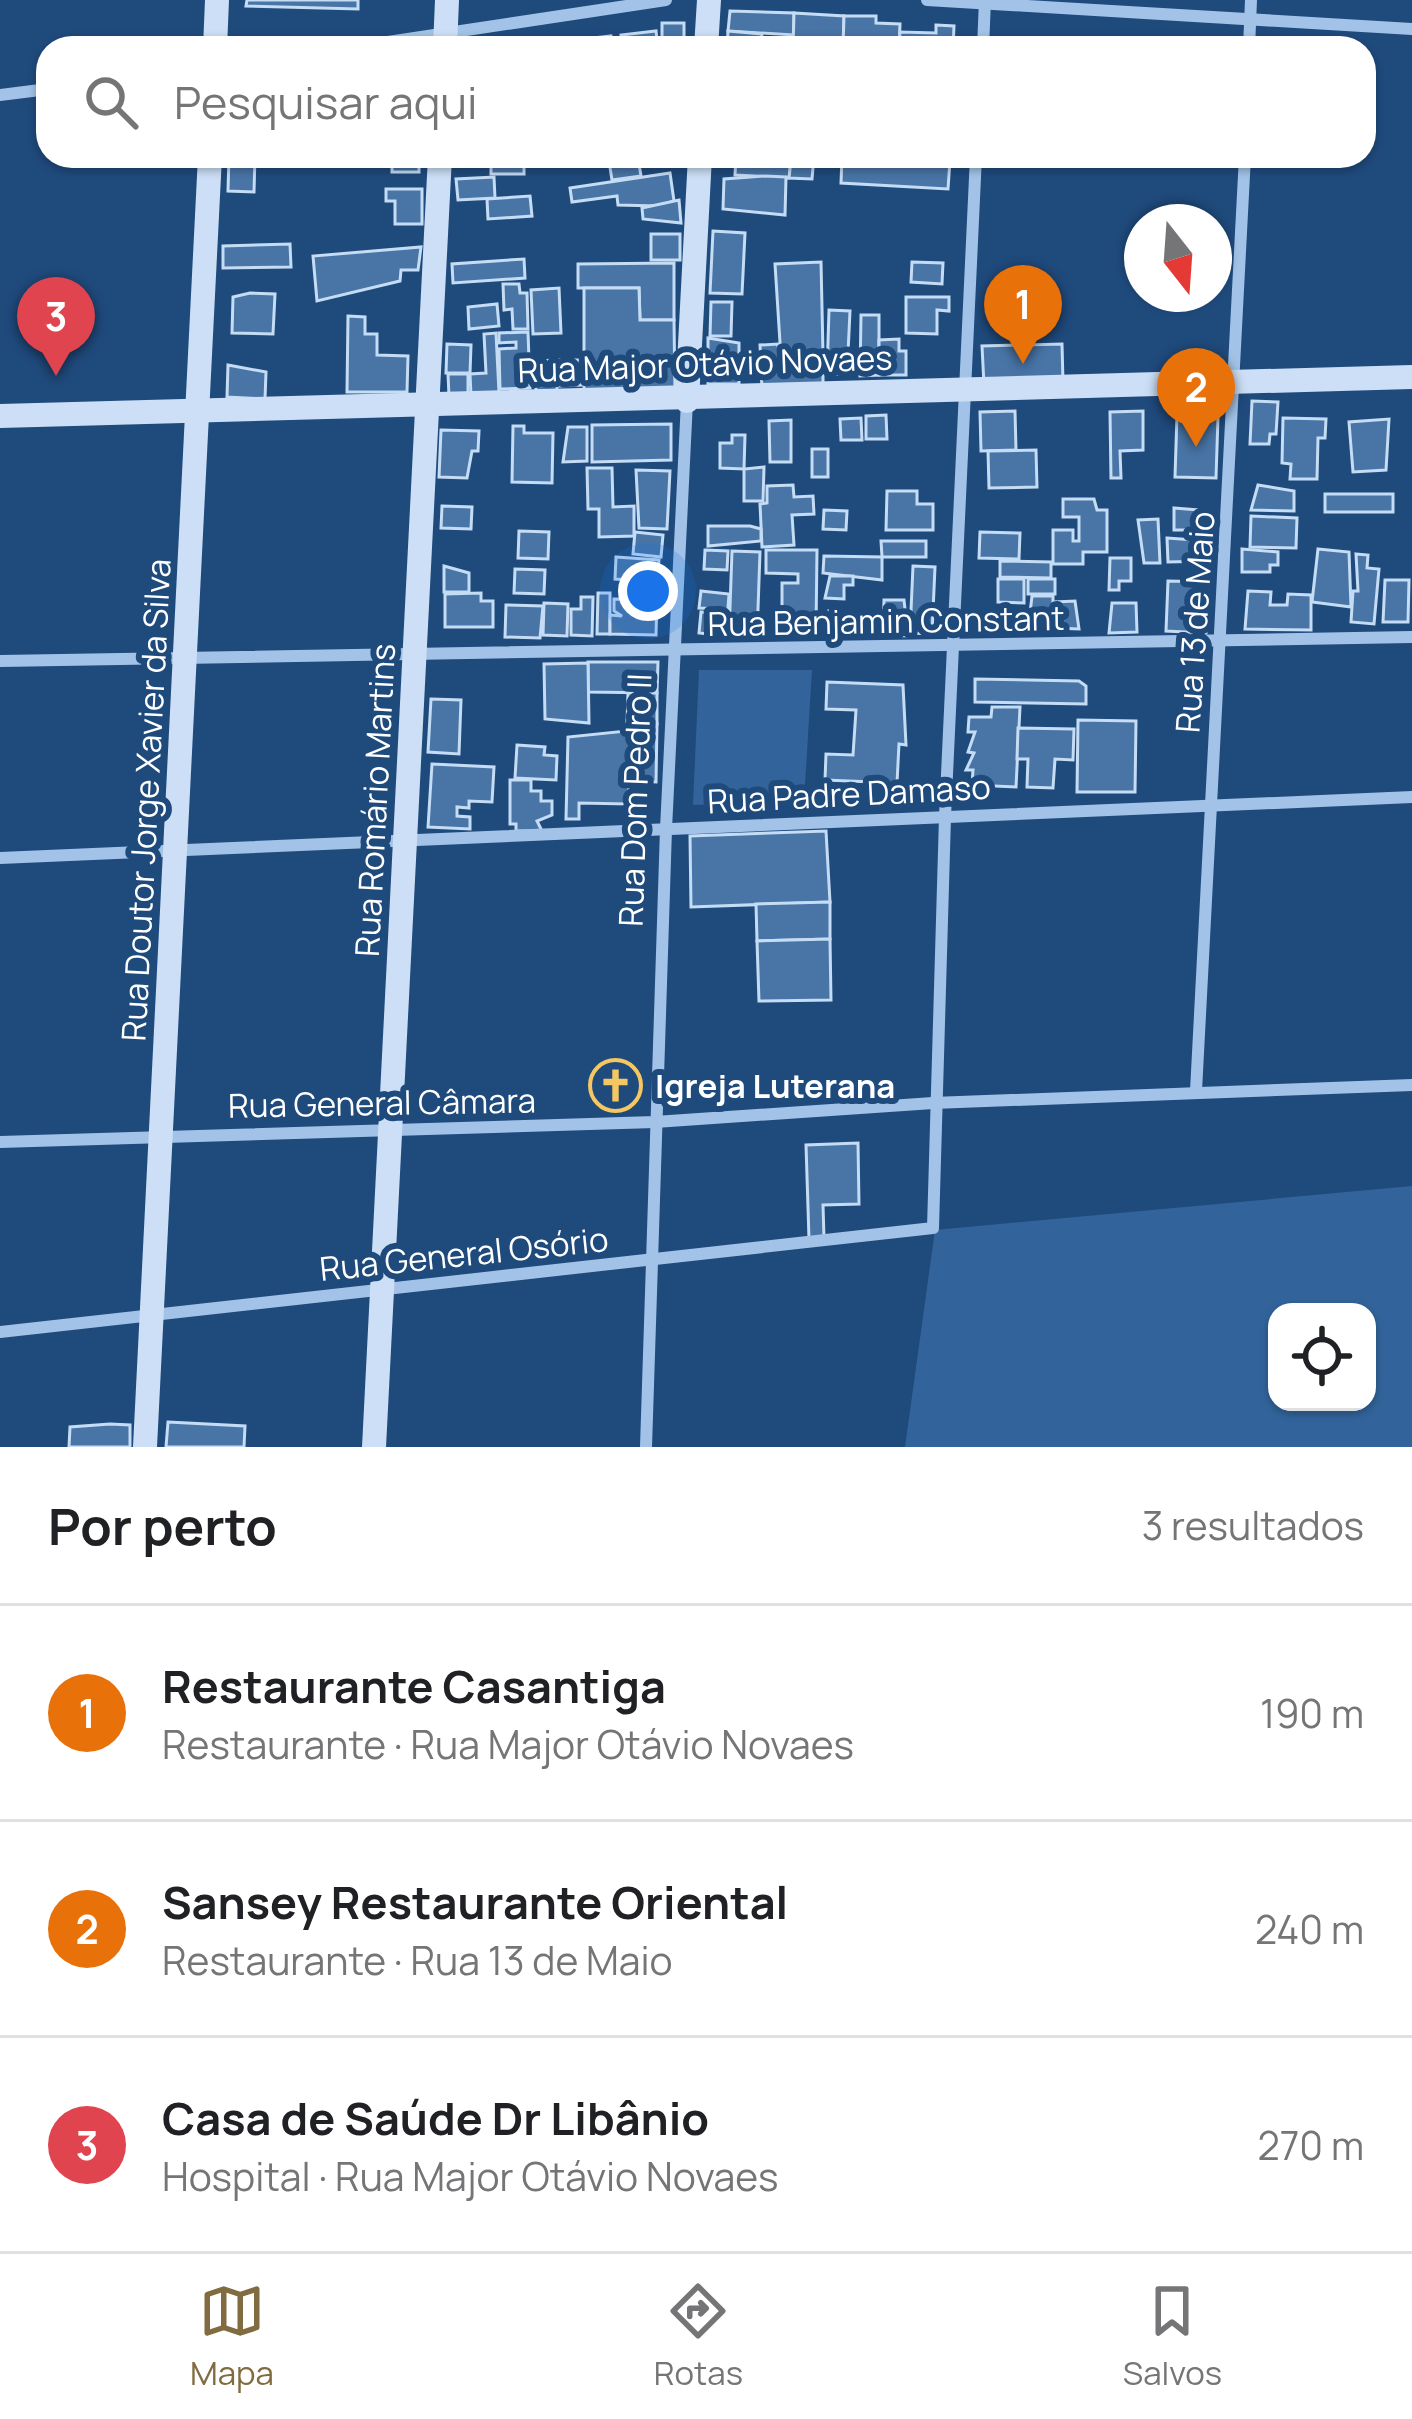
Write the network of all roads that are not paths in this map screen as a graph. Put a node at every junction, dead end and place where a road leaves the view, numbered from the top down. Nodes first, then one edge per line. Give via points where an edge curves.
1 (217, 0) edge
2 (447, 0) edge
3 (666, 0) edge
4 (709, 0) edge
5 (927, 0) edge
6 (1251, 0) edge
7 (985, 1) edge
8 (1250, 20) junction
9 (1412, 29) edge
10 (215, 36) edge
11 (445, 36) edge
12 (477, 36) edge
13 (707, 36) edge
14 (983, 36) edge
15 (1249, 36) edge
16 (36, 90) edge
17 (0, 95) edge
18 (209, 168) edge
19 (440, 168) edge
20 (699, 168) edge
21 (975, 168) edge
22 (1245, 168) edge
23 (1412, 377) edge
24 (1237, 382) junction
25 (962, 389) junction
26 (687, 401) junction
27 (430, 404) junction
28 (199, 410) junction
29 (0, 416) edge
30 (1412, 638) edge
31 (1222, 644) junction
32 (952, 646) junction
33 (674, 651) junction
34 (416, 652) junction
35 (187, 657) junction
36 (0, 661) edge
37 (1412, 797) edge
38 (1209, 805) junction
39 (944, 817) junction
40 (666, 829) junction
41 (405, 840) junction
42 (177, 850) junction
43 (0, 858) edge
44 (1412, 1085) edge
45 (1196, 1091) junction
46 (933, 1103) junction
47 (655, 1122) junction
48 (389, 1132) junction
49 (162, 1135) junction
50 (0, 1142) edge
51 (650, 1262) junction
52 (381, 1290) junction
53 (153, 1315) junction
54 (0, 1332) edge
55 (145, 1447) edge
56 (374, 1447) edge
57 (646, 1447) edge

1 - 10 street
2 - 11 street
3 - 12 street
4 - 13 street
5 - 7 street
6 - 8 street
7 - 8 street
7 - 14 street
8 - 9 street
8 - 15 street
16 - 17 street
18 - 28 street, Rua Doutor Jorge Xavier da Silva
19 - 27 street, Rua Romário Martins
20 - 26 street, Rua Dom Pedro II
21 - 25 street
22 - 24 street, Rua 13 de Maio
23 - 24 street, Rua Major Otávio Novaes
24 - 25 street, Rua Major Otávio Novaes
24 - 31 street, Rua 13 de Maio
25 - 26 street, Rua Major Otávio Novaes
25 - 32 street
26 - 27 street, Rua Major Otávio Novaes
26 - 33 street, Rua Dom Pedro II
27 - 28 street, Rua Major Otávio Novaes
27 - 34 street, Rua Romário Martins
28 - 29 street, Rua Major Otávio Novaes
28 - 35 street, Rua Doutor Jorge Xavier da Silva
30 - 31 street, Rua Benjamin Constant
31 - 32 street, Rua Benjamin Constant
31 - 38 street, Rua 13 de Maio
32 - 33 street, Rua Benjamin Constant
32 - 39 street
33 - 34 street, Rua Benjamin Constant
33 - 40 street, Rua Dom Pedro II
34 - 35 street, Rua Benjamin Constant
34 - 41 street, Rua Romário Martins
35 - 36 street, Rua Benjamin Constant
35 - 42 street, Rua Doutor Jorge Xavier da Silva
37 - 38 street, Rua Padre Damaso
38 - 39 street, Rua Padre Damaso
38 - 45 street, Rua 13 de Maio
39 - 40 street, Rua Padre Damaso
39 - 46 street
40 - 41 street, Rua Padre Damaso
40 - 47 street, Rua Dom Pedro II
41 - 42 street, Rua Padre Damaso
41 - 48 street, Rua Romário Martins
42 - 43 street, Rua Padre Damaso
42 - 49 street, Rua Doutor Jorge Xavier da Silva
44 - 45 street, Rua General Câmara
45 - 46 street, Rua General Câmara
46 - 47 street, Rua General Câmara
46 - 51 street, Rua General Osório via 933,1228
47 - 48 street, Rua General Câmara
47 - 51 street, Rua Dom Pedro II
48 - 49 street, Rua General Câmara
48 - 52 street, Rua Romário Martins
49 - 50 street, Rua General Câmara
49 - 53 street, Rua Doutor Jorge Xavier da Silva
51 - 52 street, Rua General Osório
51 - 57 street, Rua Dom Pedro II
52 - 53 street, Rua General Osório
52 - 56 street, Rua Romário Martins
53 - 54 street, Rua General Osório
53 - 55 street, Rua Doutor Jorge Xavier da Silva

